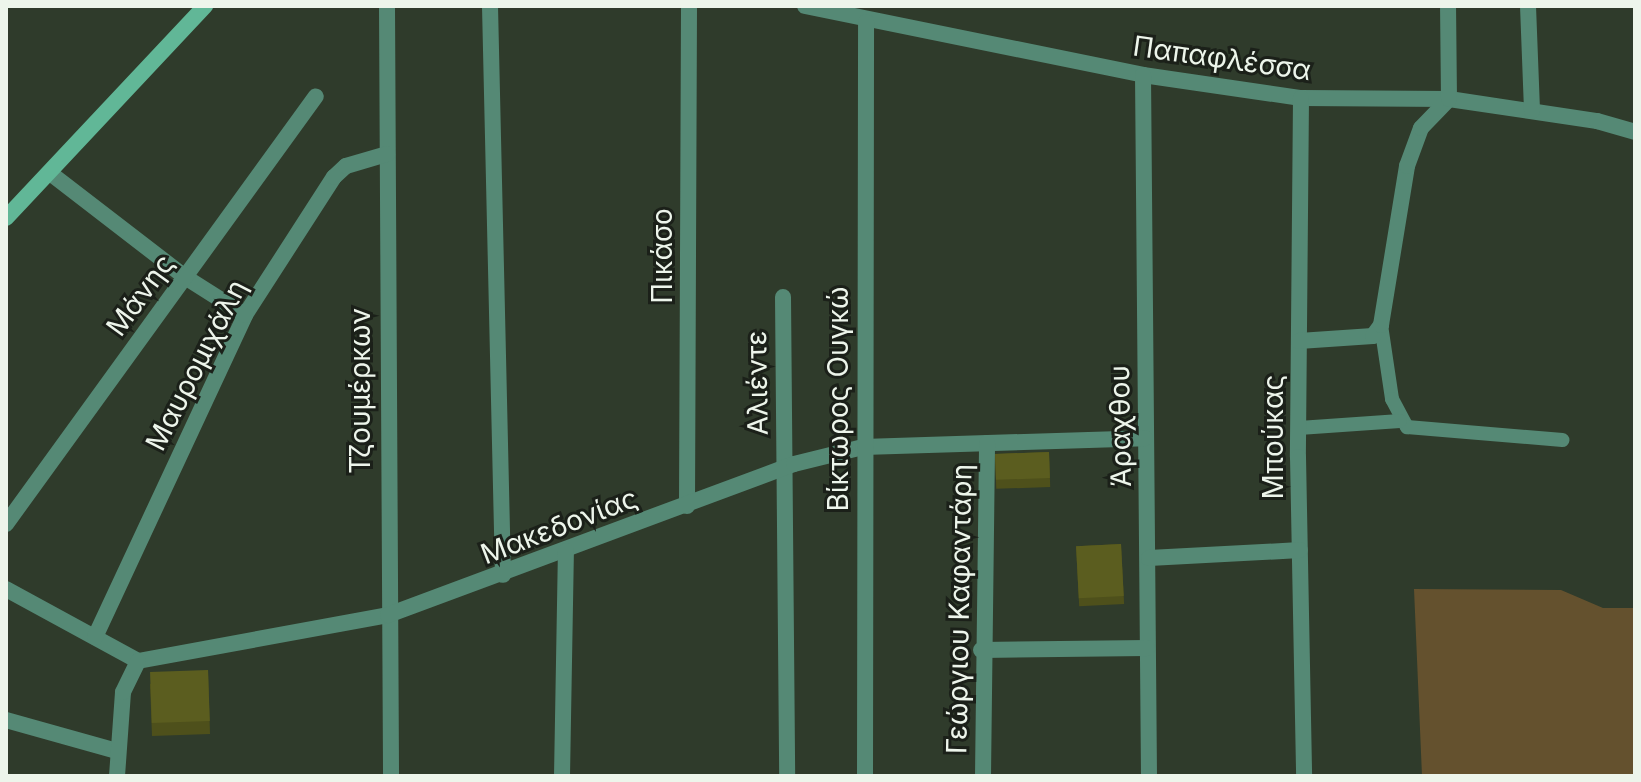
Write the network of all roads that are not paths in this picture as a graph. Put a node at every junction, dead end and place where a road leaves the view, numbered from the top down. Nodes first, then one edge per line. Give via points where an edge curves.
1 (205, 6) edge
2 (387, 6) edge
3 (490, 6) edge
4 (689, 6) edge
5 (805, 6) edge
6 (1448, 6) edge
7 (1528, 6) edge
8 (866, 22) junction
9 (1143, 75) junction
10 (316, 96) dead end
11 (1301, 98) junction
12 (1449, 99) junction
13 (1532, 111) junction
14 (1635, 132) edge
15 (387, 154) junction
16 (50, 173) junction
17 (6, 218) edge
18 (185, 277) junction
19 (783, 297) dead end
20 (245, 315) junction
21 (1381, 325) junction
22 (1299, 341) junction
23 (1400, 421) junction
24 (1299, 428) junction
25 (1145, 438) junction
26 (1562, 440) dead end
27 (987, 443) junction
28 (863, 447) junction
29 (784, 468) junction
30 (687, 506) junction
31 (6, 524) edge
32 (1300, 550) junction
33 (566, 551) junction
34 (1149, 558) junction
35 (503, 575) junction
36 (6, 589) edge
37 (388, 615) junction
38 (95, 637) junction
39 (1147, 648) junction
40 (981, 650) junction
41 (138, 661) junction
42 (6, 720) edge
43 (117, 751) junction
44 (117, 776) edge
45 (391, 776) edge
46 (562, 776) edge
47 (787, 776) edge
48 (865, 776) edge
49 (983, 776) edge
50 (1149, 776) edge
51 (1304, 776) edge

1 - 16 street
2 - 15 street, Τζουμέρκων
3 - 35 street
4 - 30 street, Πικάσο
5 - 8 street, Παπαφλέσσα
6 - 12 street
7 - 13 street
8 - 9 street, Παπαφλέσσα
8 - 28 street, Βίκτωρος Ουγκώ
9 - 11 street, Παπαφλέσσα
9 - 25 street, Άραχθου
10 - 18 street, Μάνης
11 - 12 street, Παπαφλέσσα
11 - 22 street, Μπούκας
12 - 13 street, Παπαφλέσσα
12 - 21 street via 1421,128 1407,166
13 - 14 street, Παπαφλέσσα
15 - 20 street, Μαυρομιχάλη via 346,166 334,177
15 - 37 street, Τζουμέρκων
16 - 17 street
16 - 18 street
18 - 20 street
18 - 31 street, Μάνης
19 - 29 street, Αλιέντε
20 - 38 street, Μαυρομιχάλη
21 - 22 street via 1373,336
21 - 23 lane
22 - 24 street, Μπούκας
23 - 24 lane
23 - 26 lane via 1420,431
24 - 32 street, Μπούκας
25 - 27 street, Μακεδονίας
25 - 34 street, Άραχθου
27 - 28 street, Μακεδονίας
27 - 40 street, Γεώργιου Καφαντάρη
28 - 29 street, Μακεδονίας
28 - 48 street, Βίκτωρος Ουγκώ
29 - 30 street, Μακεδονίας
29 - 47 street, Αλιέντε
30 - 33 street, Μακεδονίας
32 - 34 street
32 - 51 street, Μπούκας
33 - 35 street, Μακεδονίας
33 - 46 street
34 - 39 street, Άραχθου
35 - 37 street, Μακεδονίας
36 - 38 street
37 - 41 street, Μακεδονίας
37 - 45 street, Τζουμέρκων
38 - 41 street
39 - 40 street
39 - 50 street, Άραχθου
40 - 49 street, Γεώργιου Καφαντάρη
41 - 43 street via 123,692
42 - 43 street
43 - 44 street

